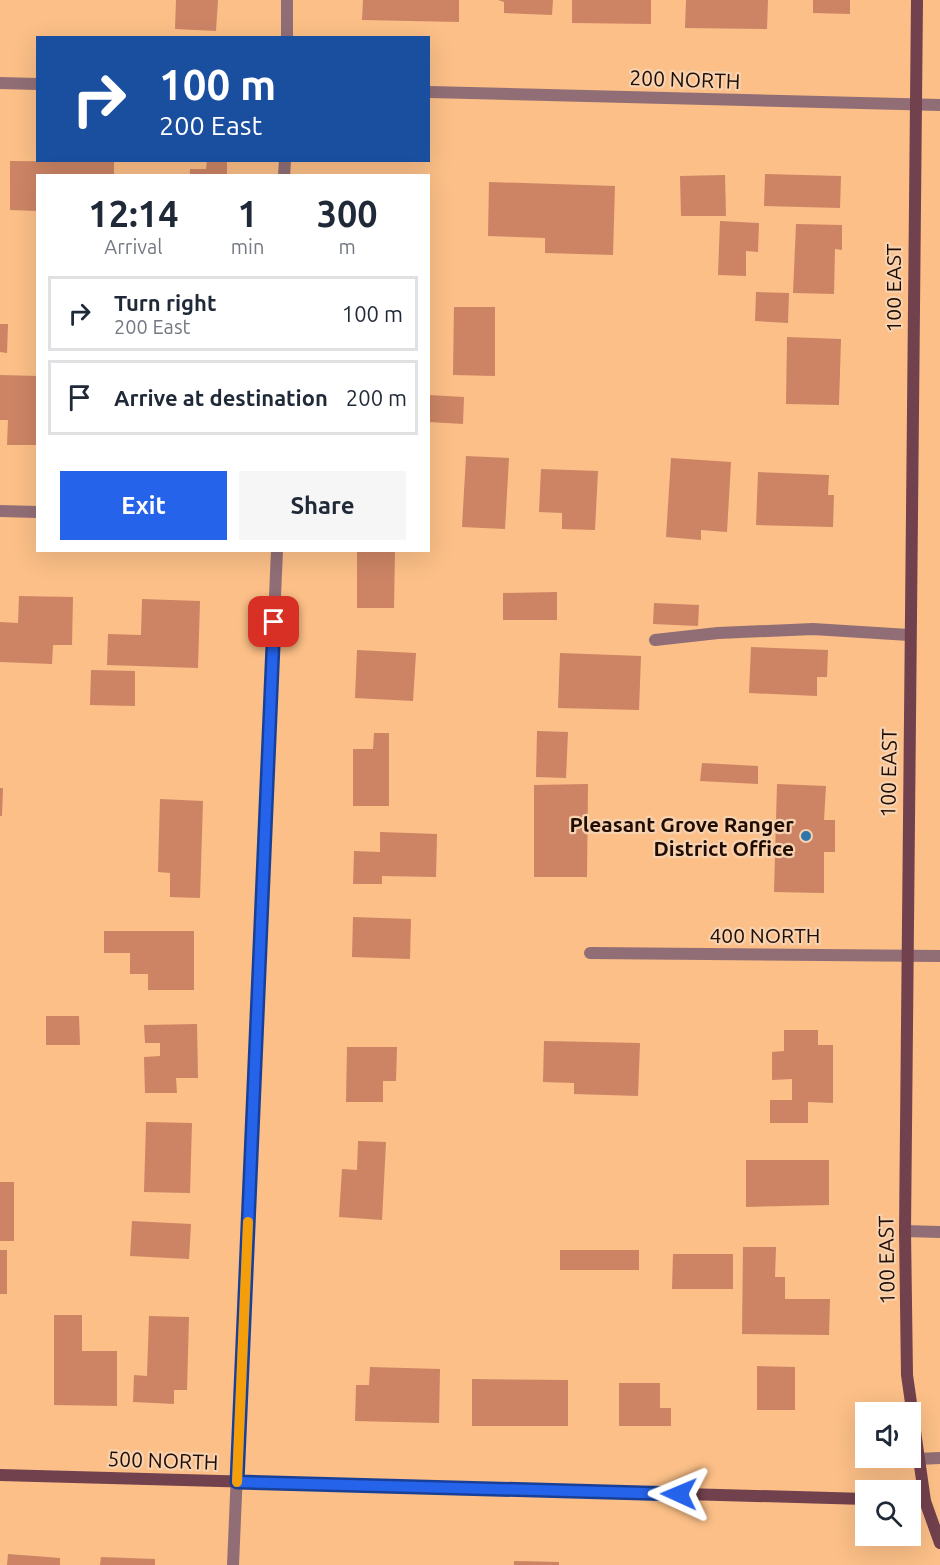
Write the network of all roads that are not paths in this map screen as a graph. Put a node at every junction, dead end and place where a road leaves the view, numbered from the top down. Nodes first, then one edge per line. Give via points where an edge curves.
1 (287, 0) edge
2 (917, 0) edge
3 (287, 36) edge
4 (0, 83) edge
5 (36, 84) edge
6 (430, 92) edge
7 (915, 105) junction
8 (940, 105) edge
9 (0, 511) edge
10 (36, 512) edge
11 (277, 552) edge
12 (909, 635) junction
13 (655, 640) dead end
14 (590, 953) dead end
15 (906, 956) junction
16 (940, 956) edge
17 (905, 1231) junction
18 (940, 1232) edge
19 (910, 1402) edge
20 (940, 1458) edge
21 (921, 1459) edge
22 (918, 1468) edge
23 (0, 1475) edge
24 (237, 1482) junction
25 (855, 1499) edge
26 (924, 1501) joint
27 (940, 1543) edge
28 (233, 1565) edge

1 - 3 street
2 - 7 main road, 100 EAST
4 - 5 street
6 - 7 street, 200 NORTH
7 - 8 street, 200 NORTH
7 - 12 main road, 100 EAST
9 - 10 street
11 - 24 street
12 - 13 street via 813,629
12 - 15 main road, 100 EAST
14 - 15 street, 400 NORTH
15 - 16 street, 400 NORTH
15 - 17 main road, 100 EAST
17 - 18 street
17 - 19 main road, 100 EAST
20 - 21 street
22 - 26 main road, 100 EAST
23 - 24 main road, 500 NORTH
24 - 25 main road, 500 NORTH
24 - 28 street
26 - 27 main road, 100 EAST

